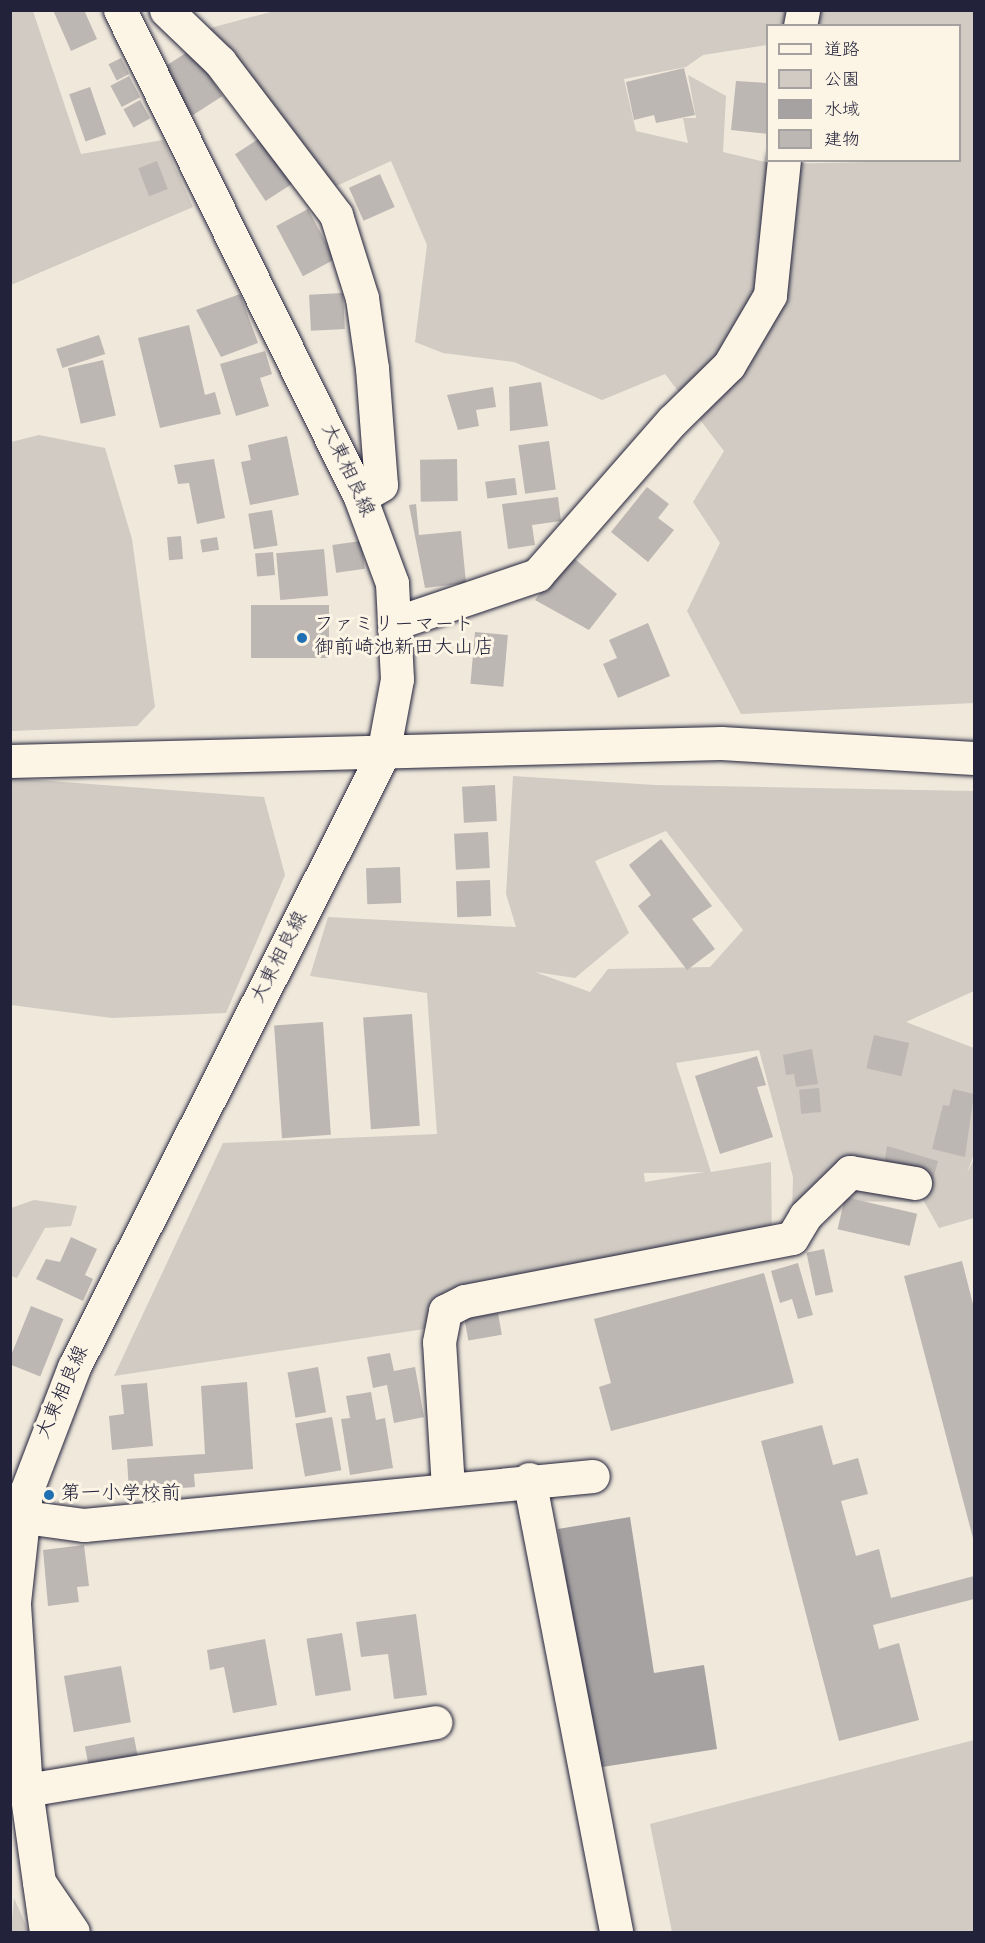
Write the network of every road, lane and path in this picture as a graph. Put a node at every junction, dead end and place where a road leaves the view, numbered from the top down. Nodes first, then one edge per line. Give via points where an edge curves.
1 (120, 10) edge
2 (166, 10) edge
3 (784, 162) edge
4 (360, 497) junction
5 (398, 622) junction
6 (383, 754) junction
7 (975, 758) edge
8 (10, 761) edge
9 (915, 1183) dead end
10 (593, 1476) dead end
11 (529, 1479) junction
12 (448, 1488) junction
13 (16, 1514) edge
14 (435, 1722) dead end
15 (26, 1790) junction
16 (39, 1882) junction
17 (46, 1932) edge
18 (73, 1932) edge
19 (616, 1932) edge

1 - 4 street, 大東相良線
2 - 4 street via 220,62 336,215 362,298 372,368 381,485
3 - 5 street via 770,295 729,365 672,421 537,575
4 - 5 street, 大東相良線 via 392,583
5 - 6 street, 大東相良線 via 397,679
6 - 7 street via 721,743
6 - 8 street
6 - 13 street, 大東相良線 via 74,1367
9 - 12 street via 850,1172 805,1216 792,1238 465,1301 445,1311 439,1342
10 - 11 street
11 - 12 street
11 - 19 street
12 - 13 street via 84,1525
13 - 15 street, 大東相良線 via 14,1602
14 - 15 street
15 - 16 street, 大東相良線
16 - 17 street, 大東相良線
16 - 18 street

